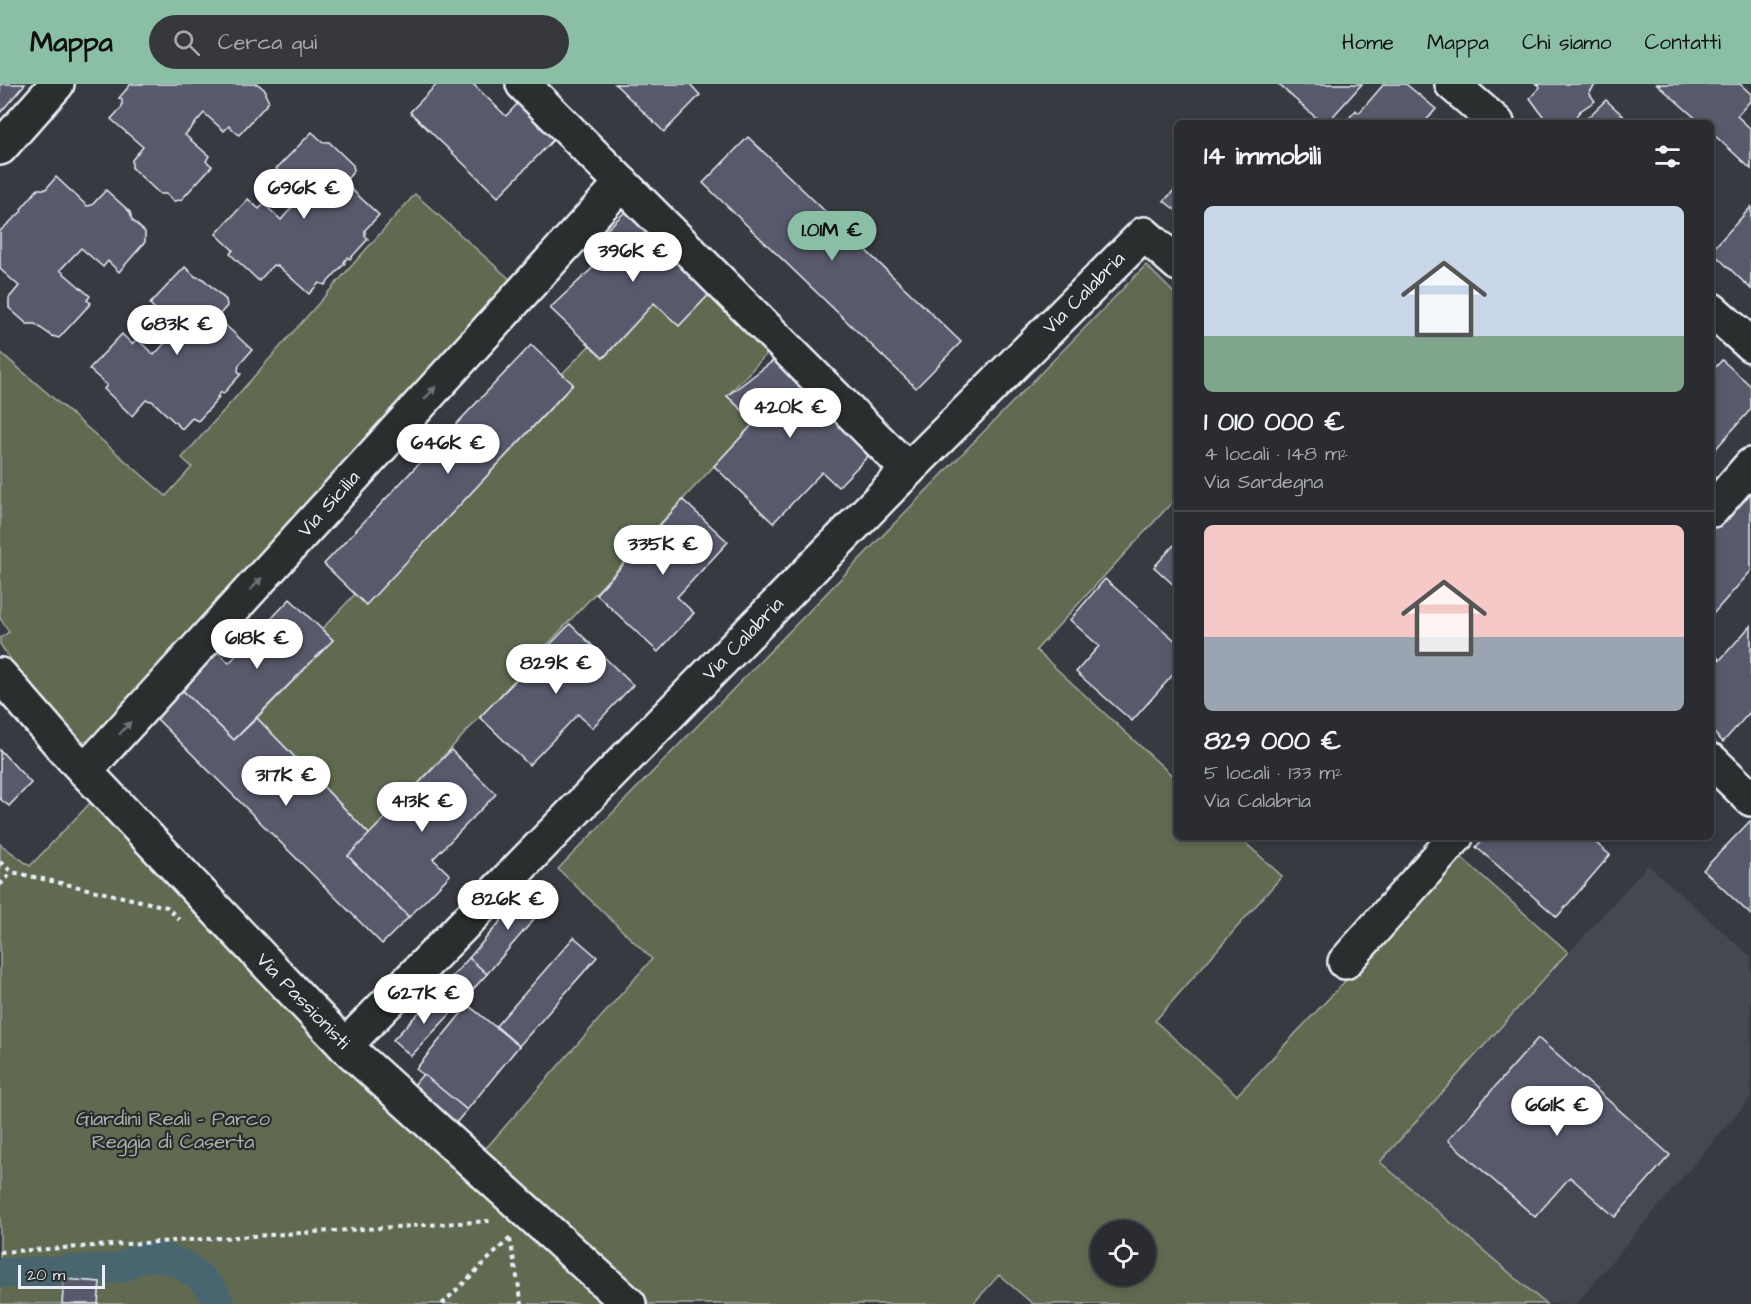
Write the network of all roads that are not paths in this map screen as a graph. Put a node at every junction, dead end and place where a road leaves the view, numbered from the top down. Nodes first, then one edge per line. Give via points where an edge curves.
1 (57, 84) edge
2 (524, 84) edge
3 (1452, 84) edge
4 (1494, 120) edge
5 (0, 148) edge
6 (622, 183) junction
7 (1174, 260) edge
8 (1714, 312) edge
9 (1751, 345) edge
10 (1751, 465) edge
11 (908, 470) junction
12 (1714, 508) edge
13 (0, 675) edge
14 (1714, 763) edge
15 (85, 771) junction
16 (1751, 799) edge
17 (1453, 840) edge
18 (1345, 962) dead end
19 (345, 1046) junction
20 (629, 1304) edge

1 - 5 street
2 - 6 street
3 - 4 street
6 - 11 street
15 -> 6 street, Via Sicilia
7 - 11 street, Via Calabria via 1144,234
8 - 9 street
10 - 12 street
11 - 19 street, Via Calabria
13 - 15 street, Via Passionisti
14 - 16 street
15 - 19 street, Via Passionisti
17 - 18 street
19 - 20 street, Via Passionisti

